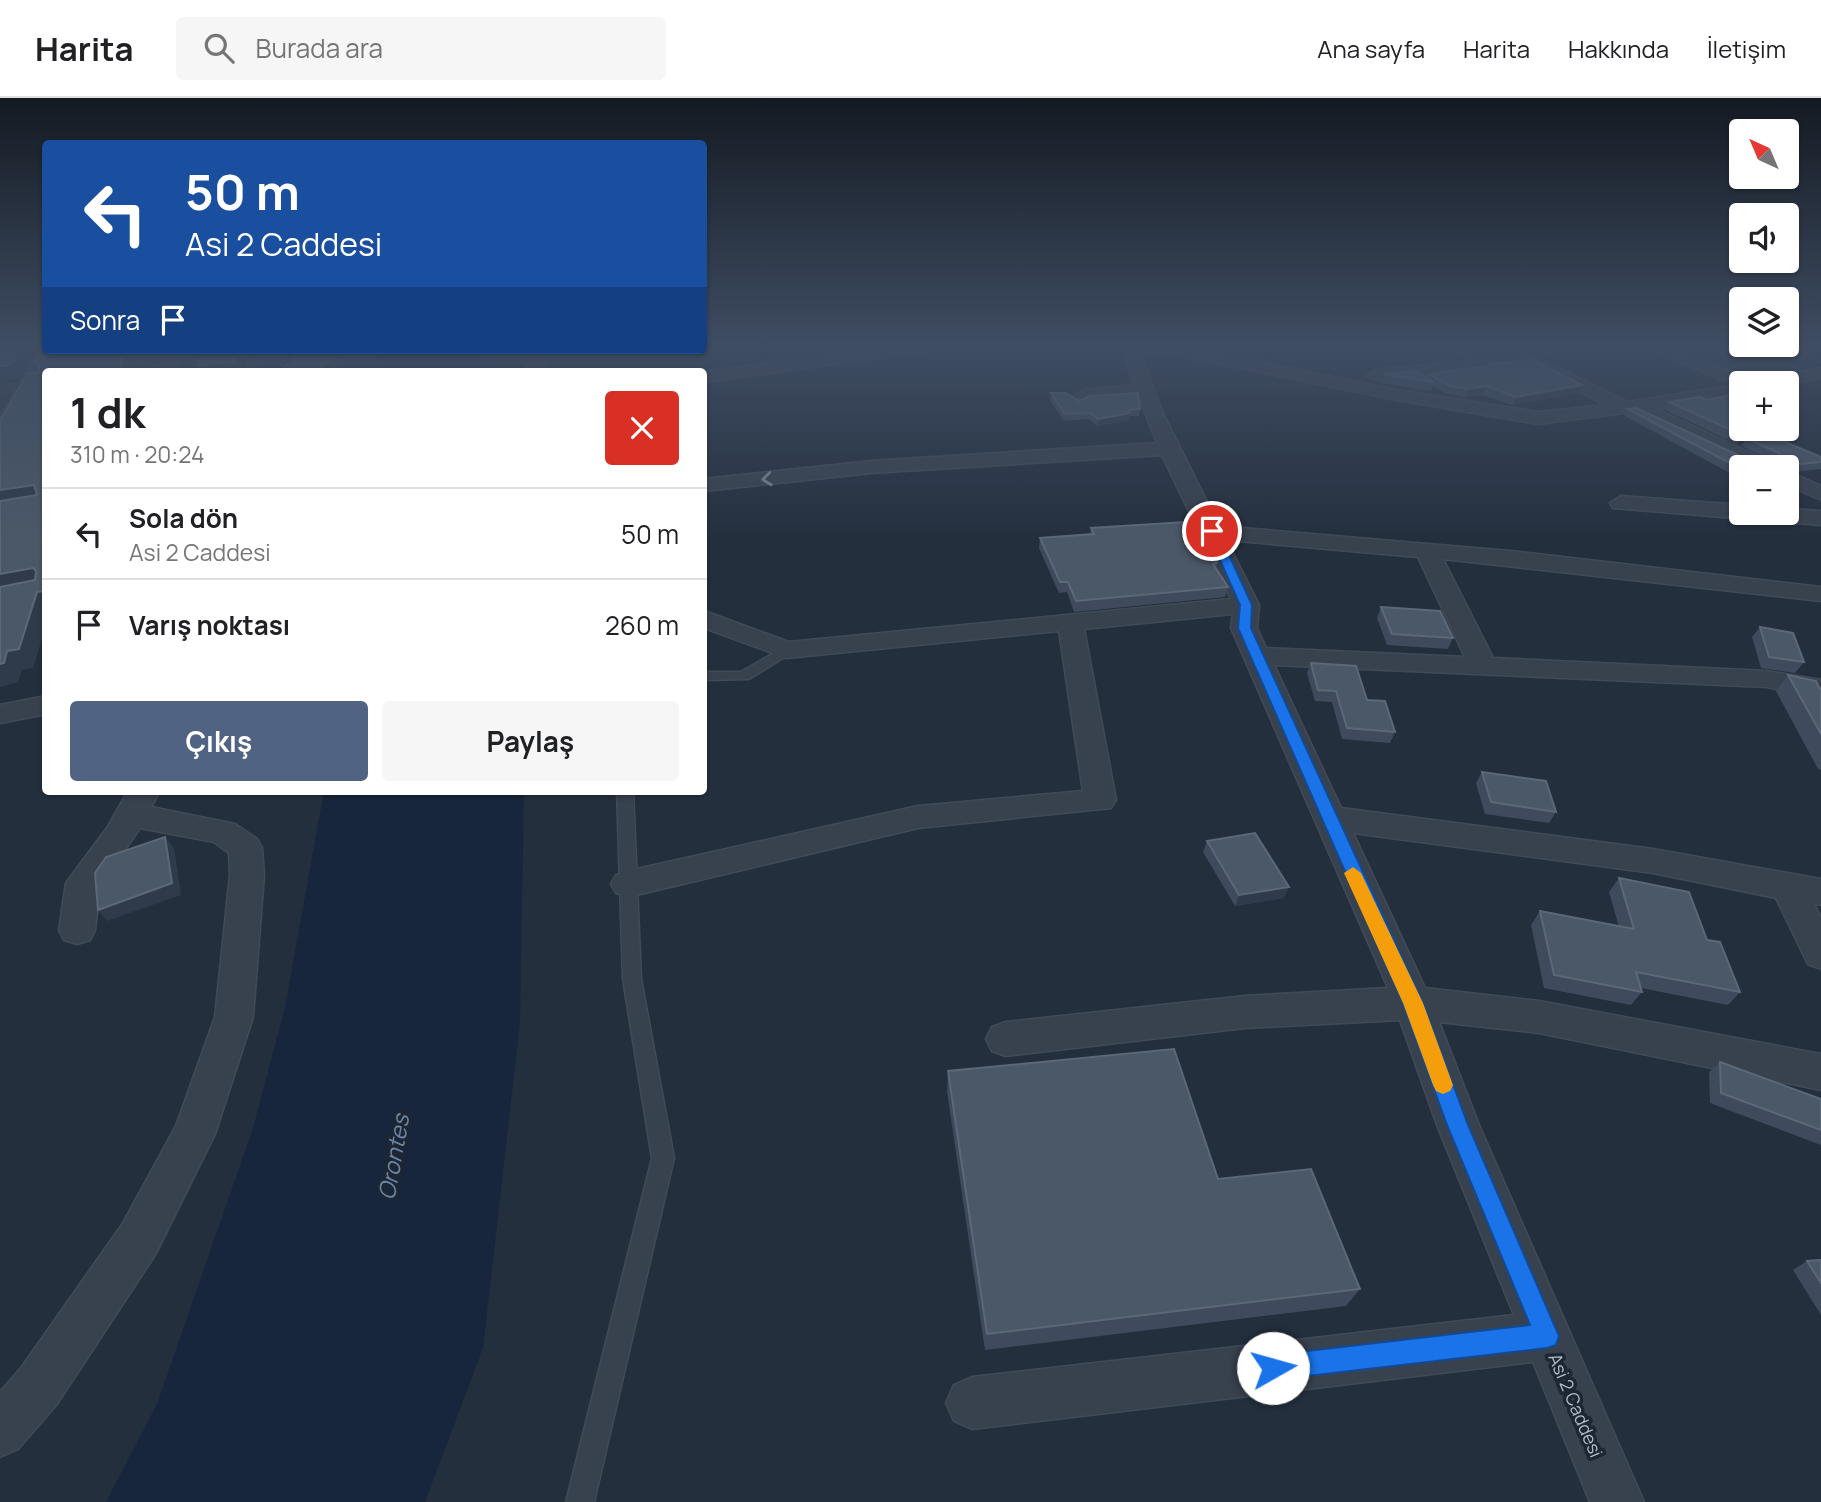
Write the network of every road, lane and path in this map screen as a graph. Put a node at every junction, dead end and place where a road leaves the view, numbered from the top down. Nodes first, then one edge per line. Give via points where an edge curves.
1 (12, 410) edge
2 (1154, 410) edge
3 (1490, 410) edge
4 (1609, 410) edge
5 (1636, 410) edge
6 (0, 432) edge
7 (1170, 448) junction
8 (1739, 455) edge
9 (1821, 471) edge
10 (1799, 474) edge
11 (1799, 482) edge
12 (707, 485) edge
13 (1821, 494) edge
14 (1620, 503) dead end
15 (1729, 511) edge
16 (1799, 516) edge
17 (1821, 518) edge
18 (1212, 531) junction
19 (1427, 551) junction
20 (1821, 594) edge
21 (1246, 605) junction
22 (707, 620) edge
23 (1070, 622) junction
24 (786, 650) junction
25 (1257, 656) junction
26 (1483, 666) junction
27 (707, 676) edge
28 (1821, 689) edge
29 (42, 706) edge
30 (0, 714) edge
31 (625, 795) edge
32 (137, 803) edge
33 (1327, 818) junction
34 (628, 884) junction
35 (1788, 887) junction
36 (1821, 892) edge
37 (77, 930) dead end
38 (1821, 954) edge
39 (1413, 1003) junction
40 (1006, 1039) dead end
41 (1821, 1072) edge
42 (1547, 1336) junction
43 (972, 1403) dead end
44 (0, 1431) edge
45 (580, 1502) edge
46 (1617, 1502) edge

1 - 6 street
2 - 7 street, Asi 2 Caddesi
3 - 4 street via 1538,418
5 - 8 street
7 -> 12 street via 1030,454
7 - 18 street, Asi 2 Caddesi
9 - 10 street
11 - 13 street
14 - 15 street
16 - 17 street
18 - 19 street
18 - 21 street, Asi 2 Caddesi
19 - 20 street
19 - 26 street
21 - 23 street
21 - 25 street, Asi 2 Caddesi via 1244,628
22 - 24 street
23 - 24 street
23 - 34 street via 1100,800 918,817
24 - 27 lane via 744,676
25 - 26 street
25 - 33 street, Asi 2 Caddesi
26 - 28 street via 1767,679
29 - 30 street
31 - 34 lane
32 - 37 street via 119,836 83,883
32 - 44 street via 223,832 245,848 247,875 234,1017 194,1133 139,1239 38,1386
33 - 35 street via 1653,861
33 - 39 street, Asi 2 Caddesi
34 - 45 lane via 632,979 663,1158
35 - 36 street
35 - 38 street
39 - 40 street via 1245,1012
39 - 41 street via 1539,1017
39 - 42 street, Asi 2 Caddesi via 1458,1125
42 - 43 street
42 - 46 street, Asi 2 Caddesi

